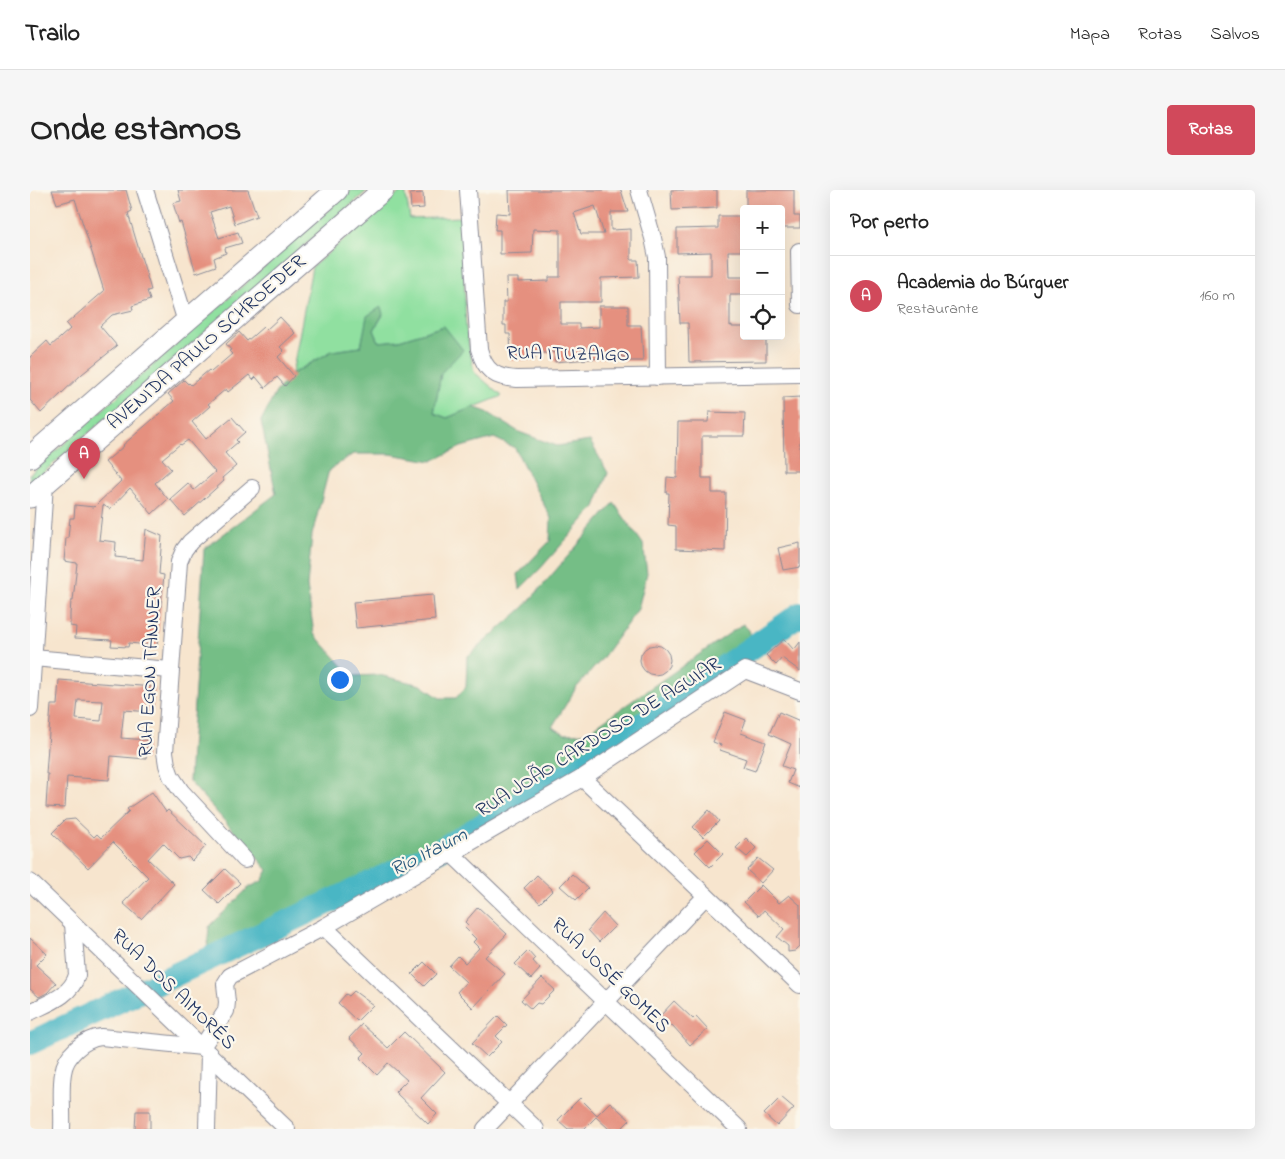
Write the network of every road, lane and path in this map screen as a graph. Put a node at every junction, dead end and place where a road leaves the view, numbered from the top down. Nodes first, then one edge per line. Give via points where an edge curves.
1 (144, 190) edge
2 (337, 190) edge
3 (383, 190) edge
4 (468, 190) edge
5 (639, 190) edge
6 (799, 251) dead end
7 (800, 305) edge
8 (186, 322) junction
9 (800, 374) edge
10 (658, 377) junction
11 (30, 457) edge
12 (252, 488) dead end
13 (37, 490) edge
14 (33, 658) junction
15 (170, 670) junction
16 (800, 692) edge
17 (30, 709) edge
18 (582, 778) junction
19 (452, 854) junction
20 (245, 860) dead end
21 (30, 882) edge
22 (706, 896) junction
23 (73, 924) junction
24 (324, 927) junction
25 (800, 986) edge
26 (606, 1002) junction
27 (30, 1012) edge
28 (206, 1051) junction
29 (510, 1103) junction
30 (62, 1129) edge
31 (207, 1129) edge
32 (287, 1129) edge
33 (485, 1129) edge
34 (536, 1129) edge
35 (739, 1129) edge

1 - 8 street
2 - 8 main road, AVENIDA PAULO SCHROEDER
3 - 13 main road, AVENIDA PAULO SCHROEDER
4 - 10 street, RUA ITUZAIGO via 478,344 482,358 493,373 502,378 516,379
5 - 10 street via 657,257
6 - 7 street
8 - 11 main road, AVENIDA PAULO SCHROEDER
9 - 10 street, RUA ITUZAIGO
12 - 15 street, RUA EGON TANNER via 184,550 179,562
13 - 14 street
14 - 15 street
14 - 17 street
15 - 20 street, RUA EGON TANNER via 166,765 181,791
16 - 18 street, RUA JOÃO CARDOSO DE AGUIAR via 745,670
18 - 19 street, RUA JOÃO CARDOSO DE AGUIAR
18 - 22 street
19 - 24 street, RUA JOÃO CARDOSO DE AGUIAR
19 - 26 street, RUA JOSÉ GOMES
21 - 23 street, RUA DOS AIMORÉS
22 - 25 street
22 - 26 street
23 - 27 street via 75,983 61,996
23 - 28 street, RUA DOS AIMORÉS
24 - 28 street, RUA JOÃO CARDOSO DE AGUIAR via 230,976 225,984 226,1011
24 - 29 street
26 - 29 street
26 - 35 street, RUA JOSÉ GOMES
28 - 30 street via 93,1038 74,1051 63,1072
28 - 31 street
28 - 32 street, RUA DOS AIMORÉS
29 - 33 street
29 - 34 street

